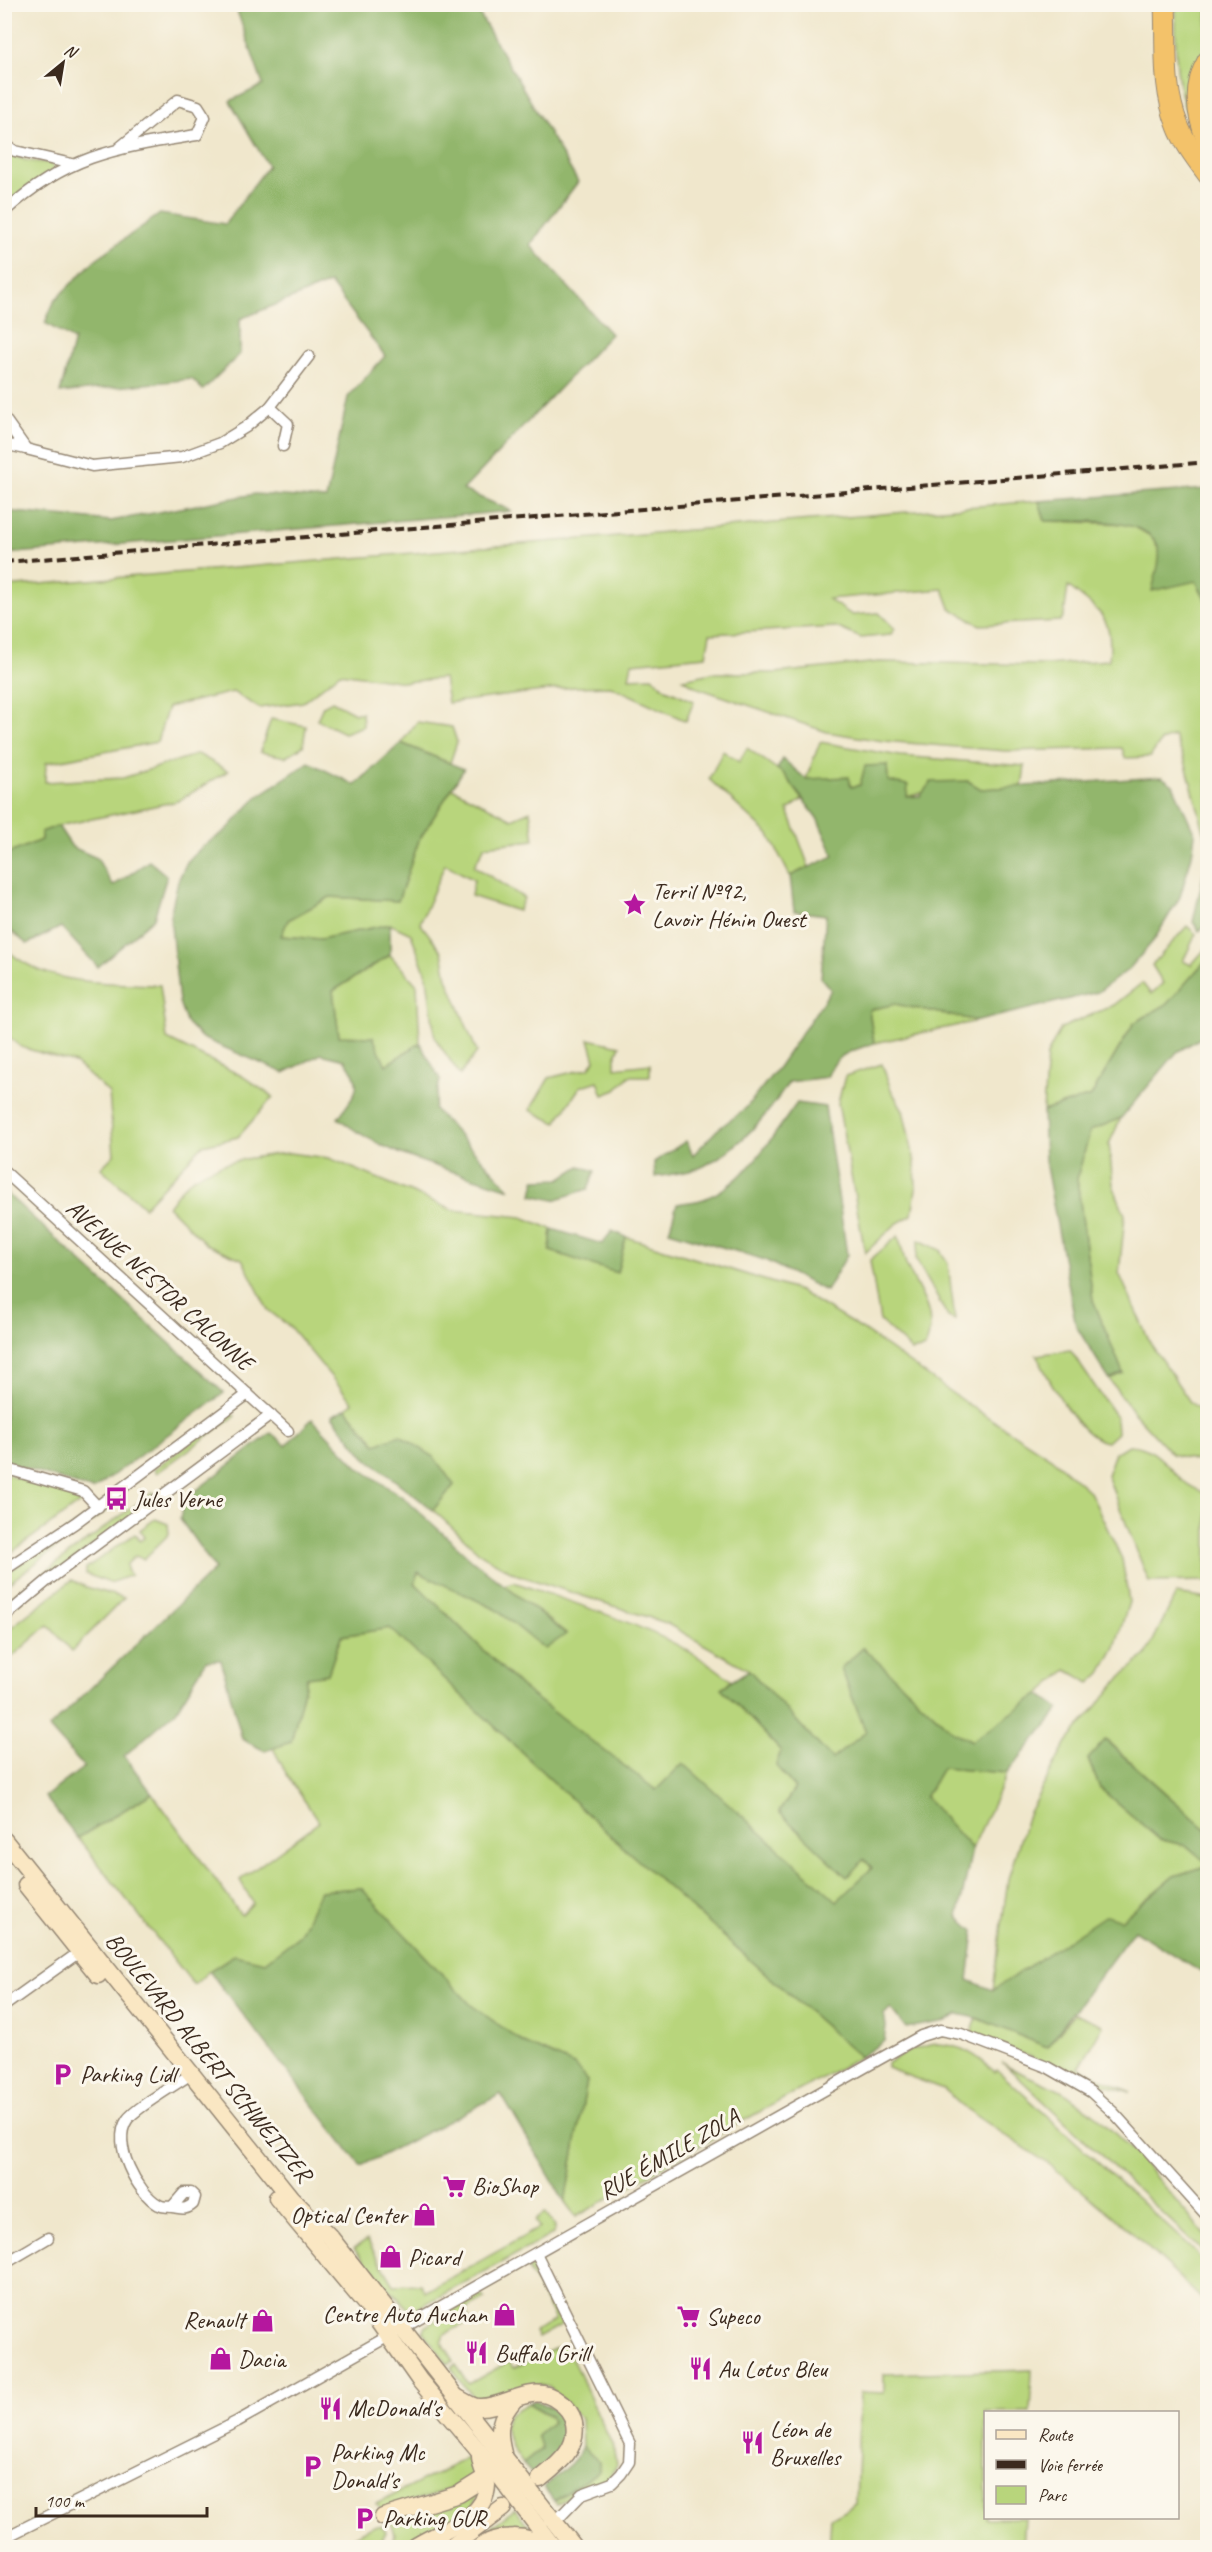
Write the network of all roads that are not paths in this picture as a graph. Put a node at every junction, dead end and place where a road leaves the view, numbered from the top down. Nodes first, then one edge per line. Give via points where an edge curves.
1 (1165, 4) edge
2 (1208, 61) edge
3 (1208, 142) edge
4 (4, 144) edge
5 (119, 148) junction
6 (72, 164) junction
7 (1208, 174) edge
8 (4, 212) edge
9 (309, 356) dead end
10 (270, 407) junction
11 (4, 418) edge
12 (4, 444) edge
13 (283, 446) dead end
14 (26, 449) junction
15 (4, 1171) edge
16 (248, 1394) junction
17 (271, 1415) junction
18 (288, 1431) dead end
19 (4, 1468) edge
20 (98, 1507) junction
21 (4, 1570) edge
22 (4, 1617) edge
23 (4, 1840) edge
24 (4, 1858) edge
25 (84, 1949) junction
26 (4, 2006) edge
27 (187, 2077) junction
28 (172, 2207) dead end
29 (1208, 2217) edge
30 (48, 2238) dead end
31 (536, 2253) junction
32 (4, 2264) edge
33 (396, 2333) junction
34 (455, 2396) junction
35 (515, 2399) junction
36 (480, 2456) junction
37 (504, 2457) junction
38 (486, 2477) junction
39 (540, 2479) dead end
40 (503, 2508) dead end
41 (383, 2517) dead end
42 (555, 2522) junction
43 (4, 2538) edge
44 (413, 2547) edge
45 (450, 2547) edge
46 (478, 2547) edge
47 (547, 2547) edge
48 (554, 2547) edge
49 (575, 2547) edge

1 - 7 highway via 1166,79 1171,106 1179,129
2 - 3 highway via 1197,97
4 - 6 street via 15,151
5 - 5 street via 197,135 205,117 198,106 178,100
5 - 6 street
6 - 8 street via 25,193
9 - 10 street
10 - 13 street via 288,424
10 - 14 street via 220,443 182,458 92,466
11 - 14 street
12 - 14 street
15 - 16 street, AVENUE NESTOR CALONNE
16 - 17 street, AVENUE NESTOR CALONNE
16 - 20 street
17 - 18 street, AVENUE NESTOR CALONNE
17 - 22 street
19 - 20 street via 82,1491
20 - 21 street
23 - 25 main road, BOULEVARD ALBERT SCHWEITZER
24 - 25 main road, BOULEVARD ALBERT SCHWEITZER
25 - 26 street
25 - 27 main road, BOULEVARD ALBERT SCHWEITZER
27 - 28 street via 132,2114 121,2132 126,2158 140,2186 158,2205
27 - 33 main road, BOULEVARD ALBERT SCHWEITZER via 291,2198 330,2237
29 - 31 street, RUE ÉMILE ZOLA via 1131,2130 1091,2092 1047,2067 961,2034 939,2031 921,2036
30 - 32 street
31 - 33 street, RUE ÉMILE ZOLA
31 - 42 street via 632,2453 612,2483 582,2494
33 - 34 main road
33 - 36 main road via 420,2381
33 - 43 street, RUE ÉMILE ZOLA via 228,2427
34 - 35 main road via 478,2407
34 - 37 main road
35 - 37 main road via 499,2424
35 - 39 main road via 528,2394 549,2396 562,2403 573,2420 574,2437 567,2455
36 - 38 main road
36 - 48 main road
37 - 42 main road
38 - 41 main road via 459,2494
38 - 44 main road via 484,2498 472,2514
40 - 45 main road
42 - 49 main road
46 - 47 main road via 502,2537 533,2540

